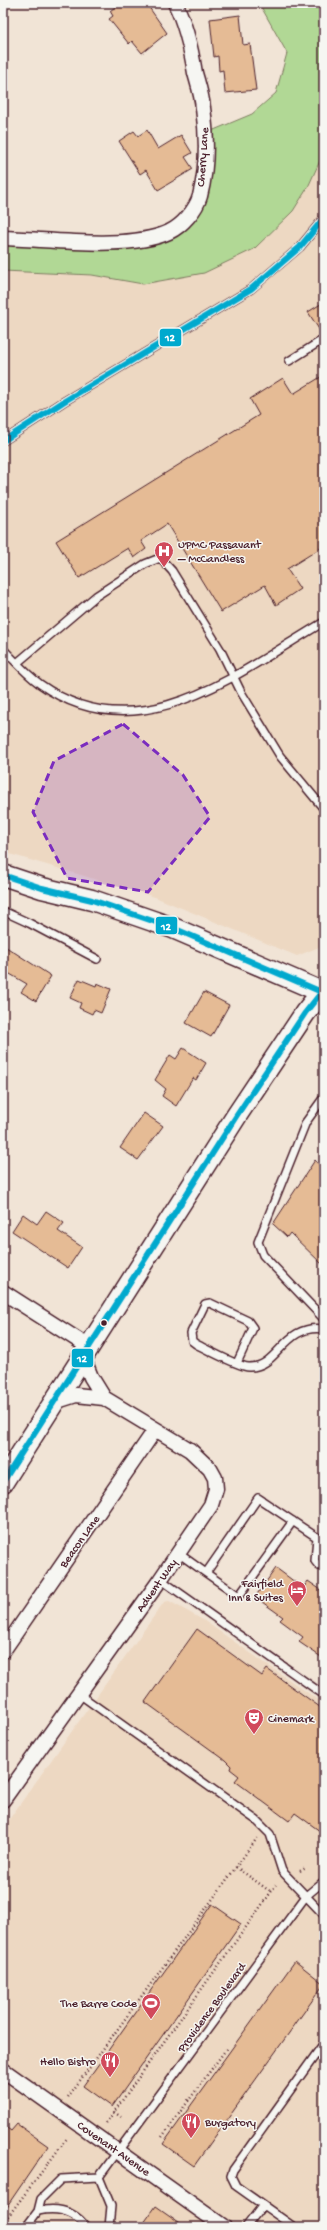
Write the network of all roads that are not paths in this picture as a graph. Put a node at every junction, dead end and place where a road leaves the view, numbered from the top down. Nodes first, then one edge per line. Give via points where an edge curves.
1 (175, 3) edge
2 (324, 218) edge
3 (3, 238) edge
4 (324, 339) edge
5 (289, 361) dead end
6 (3, 441) edge
7 (324, 622) edge
8 (3, 649) edge
9 (17, 663) junction
10 (233, 676) junction
11 (324, 809) edge
12 (3, 875) edge
13 (3, 912) edge
14 (97, 959) dead end
15 (323, 991) edge
16 (324, 1097) edge
17 (3, 1292) edge
18 (324, 1319) edge
19 (324, 1329) edge
20 (86, 1352) junction
21 (237, 1362) junction
22 (104, 1398) junction
23 (54, 1402) junction
24 (155, 1430) junction
25 (3, 1482) edge
26 (293, 1521) junction
27 (317, 1537) junction
28 (324, 1542) edge
29 (178, 1553) junction
30 (319, 1566) dead end
31 (206, 1573) junction
32 (160, 1579) junction
33 (3, 1651) edge
34 (79, 1694) junction
35 (324, 1695) edge
36 (3, 1800) edge
37 (324, 1880) edge
38 (306, 1896) junction
39 (324, 1915) edge
40 (324, 2043) edge
41 (3, 2070) edge
42 (118, 2150) junction
43 (99, 2177) junction
44 (263, 2205) junction
45 (38, 2211) junction
46 (26, 2227) edge
47 (86, 2227) edge
48 (109, 2227) edge
49 (224, 2227) edge
50 (246, 2227) edge
51 (294, 2227) edge

1 - 3 street, Cherry Lane via 185,27 206,133 204,174 199,197 190,213 169,232 145,240 120,242
2 - 6 lane via 300,247 251,289
4 - 5 lane
7 - 10 lane
8 - 9 lane
9 - 10 lane via 40,684 56,694 98,710 119,712 141,711 182,702
9 - 10 lane via 96,596 145,564 160,558 172,571 214,639
10 - 11 lane via 280,756
12 - 15 main road via 92,900 173,928
13 - 14 lane via 29,922
15 - 20 main road via 305,1013 237,1115
16 - 18 lane via 306,1122 258,1242 263,1255
17 - 20 street
19 - 21 lane via 308,1328 299,1332 260,1366 247,1367
20 - 22 street, Advent Way via 94,1382
20 - 23 main road
21 - 21 lane via 192,1341 191,1333 205,1304 210,1303 253,1325
22 - 23 street, Advent Way via 76,1395
22 - 24 street, Advent Way
23 - 25 main road
24 - 29 street, Advent Way via 190,1450 210,1469 215,1478 215,1497
24 - 33 street, Beacon Lane
26 - 27 lane
26 - 31 lane via 239,1596
26 - 31 lane via 258,1498
27 - 28 lane
27 - 30 lane via 315,1561
29 - 31 lane
29 - 32 street, Advent Way
32 - 34 street, Advent Way
32 - 35 lane
34 - 36 street, Advent Way
34 - 38 lane via 256,1820 270,1834 282,1870
37 - 38 lane, Providence Boulevard
38 - 39 lane
38 - 42 lane, Providence Boulevard
40 - 44 lane via 233,2170 231,2176 236,2186
41 - 42 street, Covenant Avenue
42 - 43 lane, Providence Boulevard
42 - 49 street, Covenant Avenue
43 - 45 lane via 60,2179 41,2199
43 - 48 lane via 111,2206
44 - 50 lane
44 - 51 lane
45 - 46 lane
45 - 47 lane via 54,2208 66,2210

